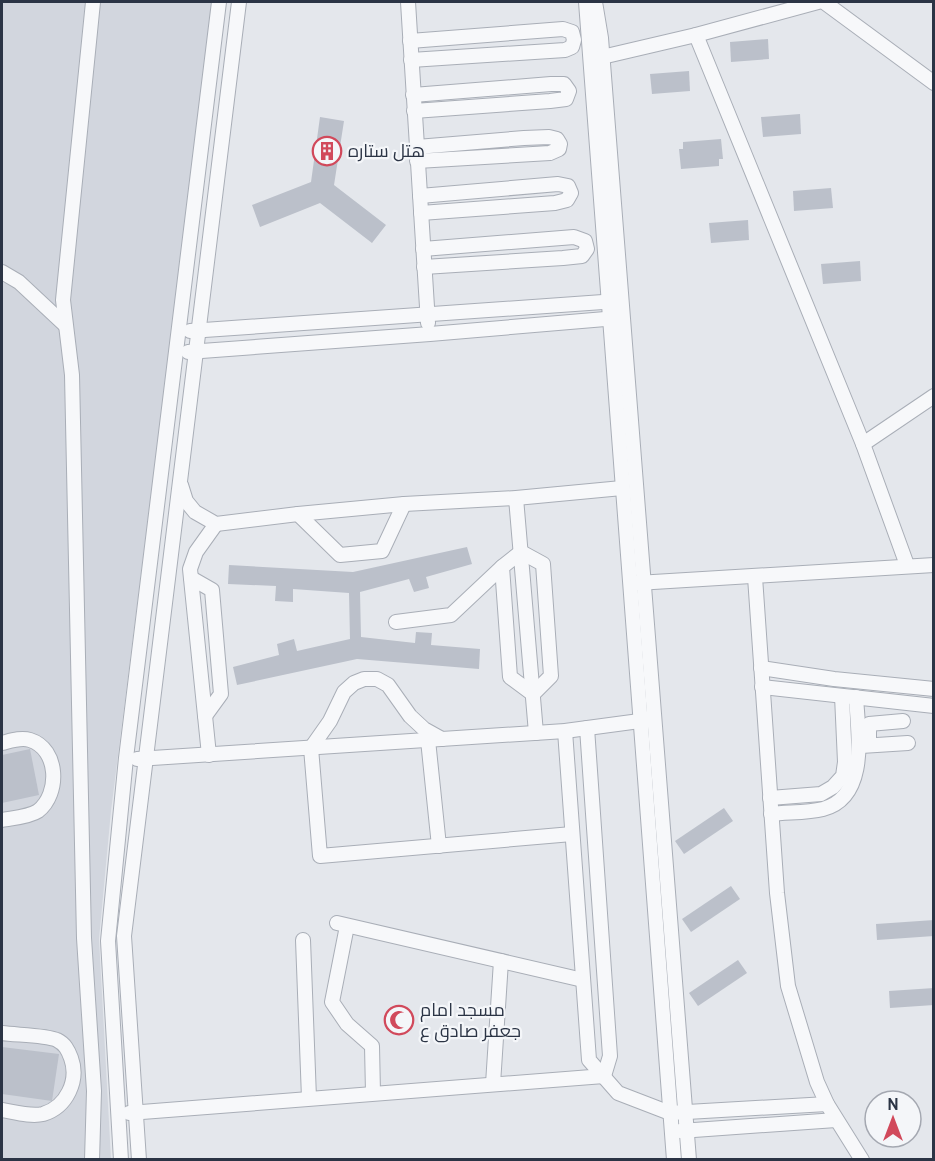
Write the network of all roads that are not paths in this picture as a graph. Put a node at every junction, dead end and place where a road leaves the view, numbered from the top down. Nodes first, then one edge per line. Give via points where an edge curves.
1 (93, 2) edge
2 (219, 2) edge
3 (238, 2) edge
4 (408, 2) edge
5 (586, 2) edge
6 (596, 2) edge
7 (818, 2) edge
8 (824, 2) edge
9 (696, 35) junction
10 (410, 41) junction
11 (603, 57) junction
12 (411, 60) junction
13 (933, 83) edge
14 (413, 95) junction
15 (414, 111) junction
16 (417, 154) junction
17 (420, 195) junction
18 (421, 213) junction
19 (423, 249) junction
20 (424, 267) junction
21 (2, 272) edge
22 (622, 301) junction
23 (608, 302) junction
24 (427, 316) junction
25 (624, 317) junction
26 (609, 318) junction
27 (308, 324) junction
28 (65, 325) junction
29 (179, 331) junction
30 (198, 332) junction
31 (430, 334) junction
32 (309, 344) junction
33 (177, 351) junction
34 (196, 352) junction
35 (933, 396) edge
36 (863, 444) junction
37 (180, 479) junction
38 (622, 488) junction
39 (516, 498) junction
40 (404, 504) junction
41 (298, 514) junction
42 (216, 524) junction
43 (521, 552) junction
44 (169, 561) junction
45 (193, 561) junction
46 (907, 565) junction
47 (933, 565) edge
48 (502, 567) junction
49 (755, 577) junction
50 (644, 582) junction
51 (629, 583) junction
52 (396, 622) dead end
53 (761, 668) junction
54 (762, 687) junction
55 (933, 689) edge
56 (533, 694) junction
57 (849, 697) junction
58 (933, 706) edge
59 (639, 720) junction
60 (655, 720) junction
61 (903, 721) dead end
62 (587, 728) junction
63 (565, 730) junction
64 (536, 733) junction
65 (442, 739) junction
66 (428, 740) junction
67 (908, 742) dead end
68 (2, 743) edge
69 (864, 746) junction
70 (310, 748) junction
71 (208, 755) junction
72 (126, 758) junction
73 (146, 760) junction
74 (770, 798) junction
75 (771, 814) junction
76 (2, 820) edge
77 (572, 834) junction
78 (439, 846) junction
79 (303, 940) dead end
80 (501, 961) junction
81 (583, 980) junction
82 (2, 1033) edge
83 (604, 1076) junction
84 (493, 1084) junction
85 (373, 1093) junction
86 (309, 1098) junction
87 (826, 1104) junction
88 (2, 1110) edge
89 (136, 1113) junction
90 (670, 1113) junction
91 (686, 1113) junction
92 (118, 1114) junction
93 (836, 1120) junction
94 (687, 1131) junction
95 (671, 1132) junction
96 (92, 1160) edge
97 (121, 1160) edge
98 (139, 1160) edge
99 (674, 1160) edge
100 (689, 1160) edge
101 (862, 1160) edge

1 - 28 lane via 63,300
2 - 29 lane
3 - 30 lane
4 - 10 lane
5 - 23 lane
6 - 11 lane
7 - 9 lane
8 - 13 lane
9 - 11 lane
9 - 36 lane
10 - 12 lane
10 - 12 lane via 563,29 572,32 574,40 565,51
11 - 22 lane
12 - 14 lane
14 - 15 lane
14 - 15 lane via 551,84 564,84 569,91 567,99
15 - 16 lane
16 - 16 lane via 524,138 549,137 560,144 559,149 550,153
16 - 17 lane
17 - 18 lane
17 - 18 lane via 558,184 568,186 571,193 567,200 555,203
18 - 19 lane
19 - 20 lane
19 - 20 lane via 574,237 585,242 587,249 582,256
20 - 24 lane
21 - 28 lane via 19,282
22 - 23 lane
22 - 25 lane
23 - 24 lane
23 - 26 lane
24 - 27 lane
24 - 31 lane
25 - 26 lane
25 - 50 lane
26 - 31 lane
26 - 38 lane
27 - 30 lane
27 - 32 lane
28 - 96 lane via 72,375 84,938 94,1091
29 - 30 lane
29 - 33 lane
30 - 34 lane
31 - 32 lane
32 - 34 lane
33 - 34 lane
33 - 72 lane
34 - 37 lane
35 - 36 lane
36 - 46 lane
37 - 42 lane via 186,501 195,512
37 - 44 lane
38 - 39 lane
38 - 51 lane
39 - 40 lane
39 - 43 lane
40 - 41 lane
40 - 41 lane via 381,551 340,555
41 - 42 lane
42 - 45 lane
43 - 48 lane
43 - 56 lane
43 - 56 lane via 543,564 551,676
44 - 45 lane
44 - 73 lane
45 - 71 lane via 190,569
46 - 47 lane
46 - 49 lane
48 - 52 lane via 451,615
48 - 56 lane via 510,677
49 - 50 lane
49 - 53 lane
50 - 51 lane
50 - 60 lane
51 - 59 lane
53 - 54 lane
53 - 55 lane
54 - 57 lane
54 - 74 lane
56 - 64 lane
57 - 58 lane
57 - 69 lane
57 - 74 lane via 843,776 821,794
59 - 60 lane
59 - 62 lane
59 - 90 lane
60 - 91 lane
61 - 69 lane via 869,724
62 - 63 lane
62 - 83 lane via 610,1056
63 - 64 lane
63 - 77 lane
64 - 65 lane
65 - 66 lane
65 - 70 lane via 410,716 387,685 377,679 364,679 344,692 330,722
66 - 70 lane
66 - 78 lane
67 - 69 lane
68 - 76 lane via 30,740 41,747 53,769 50,797 36,813
69 - 75 lane via 853,783 844,797 825,808
70 - 71 lane
70 - 78 lane via 320,856
71 - 73 lane
72 - 73 lane
72 - 92 lane via 108,941
73 - 89 lane via 124,936
74 - 75 lane
75 - 87 lane via 788,986
77 - 78 lane
77 - 81 lane
79 - 86 lane
80 - 81 lane
80 - 84 lane
80 - 85 lane via 342,925 332,1002 347,1024 372,1046
81 - 83 lane via 589,1060
82 - 88 lane via 57,1040 66,1047 73,1064 74,1082 61,1104 42,1114
83 - 84 lane
83 - 90 lane via 618,1093
84 - 85 lane
85 - 86 lane
86 - 89 lane
87 - 91 lane
87 - 93 lane
89 - 92 lane
89 - 98 lane
90 - 91 lane
90 - 95 lane
91 - 94 lane
92 - 97 lane
93 - 94 lane
93 - 101 lane
94 - 95 lane
94 - 100 lane
95 - 99 lane

